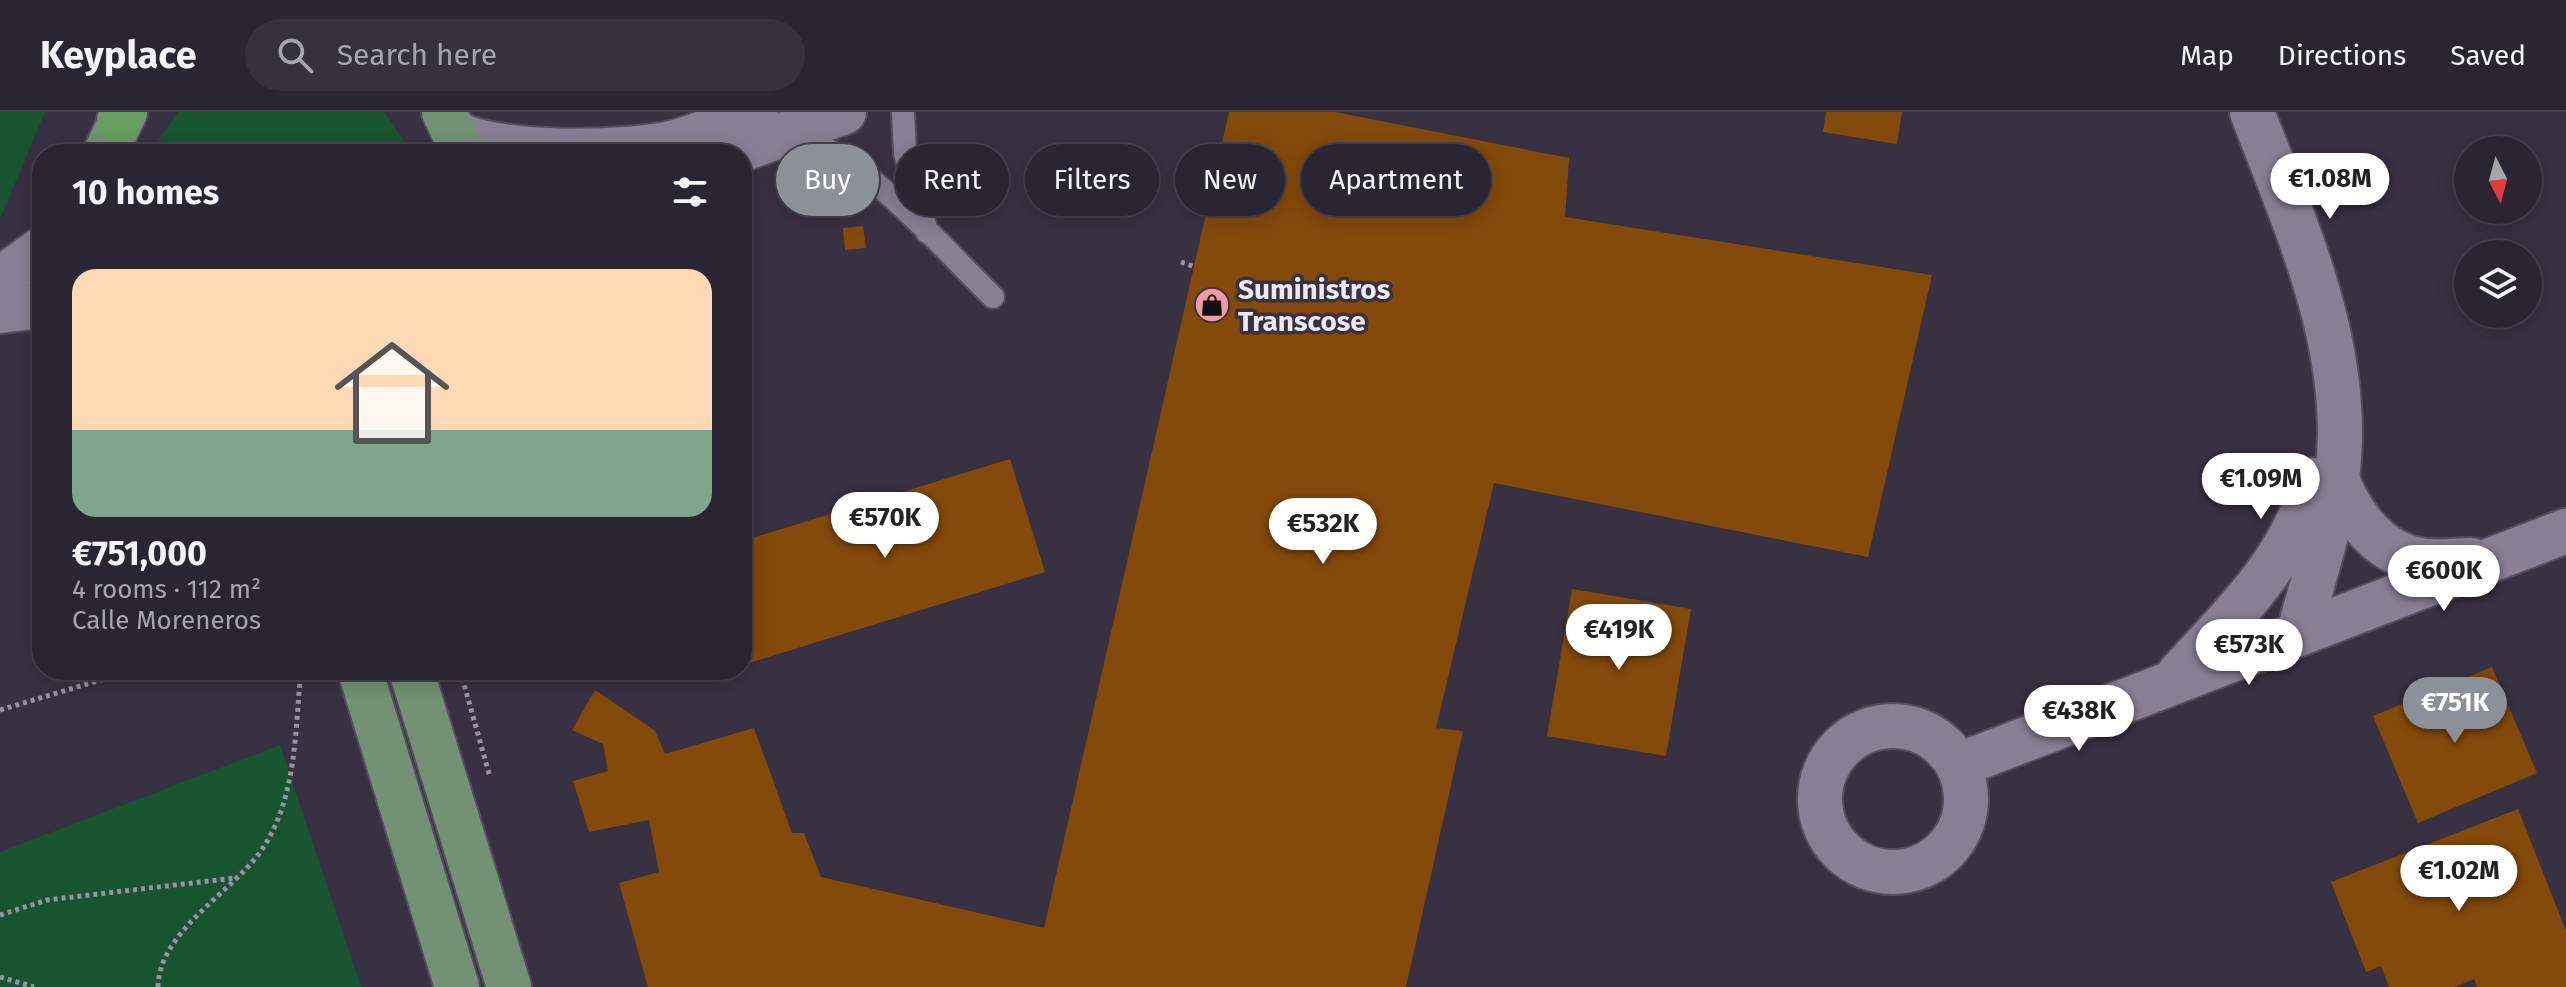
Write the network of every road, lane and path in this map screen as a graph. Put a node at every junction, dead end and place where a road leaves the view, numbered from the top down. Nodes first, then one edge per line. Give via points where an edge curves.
1 (756, 112) edge
2 (844, 112) edge
3 (903, 112) edge
4 (2252, 112) edge
5 (795, 132) junction
6 (455, 133) edge
7 (480, 144) edge
8 (663, 144) edge
9 (752, 147) edge
10 (927, 233) junction
11 (32, 256) edge
12 (1181, 262) dead end
13 (1195, 267) dead end
14 (0, 279) edge
15 (993, 297) dead end
16 (32, 307) edge
17 (0, 311) edge
18 (2333, 354) junction
19 (2337, 479) junction
20 (2566, 531) edge
21 (2490, 560) junction
22 (2299, 632) junction
23 (2175, 679) junction
24 (100, 680) edge
25 (300, 680) edge
26 (363, 680) edge
27 (414, 680) edge
28 (0, 710) edge
29 (1959, 765) dead end
30 (237, 877) junction
31 (0, 915) edge
32 (0, 977) edge
33 (34, 987) edge
34 (158, 987) edge
35 (457, 987) edge
36 (509, 987) edge

1 - 8 street
2 - 5 street
3 - 10 lane via 905,153
4 - 18 street via 2309,261
5 - 9 street
5 - 10 lane via 873,177
6 - 7 street
10 - 15 lane
11 - 14 street
12 - 13 path
16 - 17 street
18 - 19 street via 2340,417
18 - 23 street via 2322,445 2304,514 2265,579
19 - 21 street via 2348,507 2382,544 2419,560
19 - 22 street
20 - 21 street
21 - 22 street
22 - 23 street
23 - 29 street
24 - 28 path
25 - 30 path via 288,797 263,849
26 - 35 main road
27 - 36 main road
30 - 31 path via 47,900
30 - 34 path via 164,956
32 - 33 path

